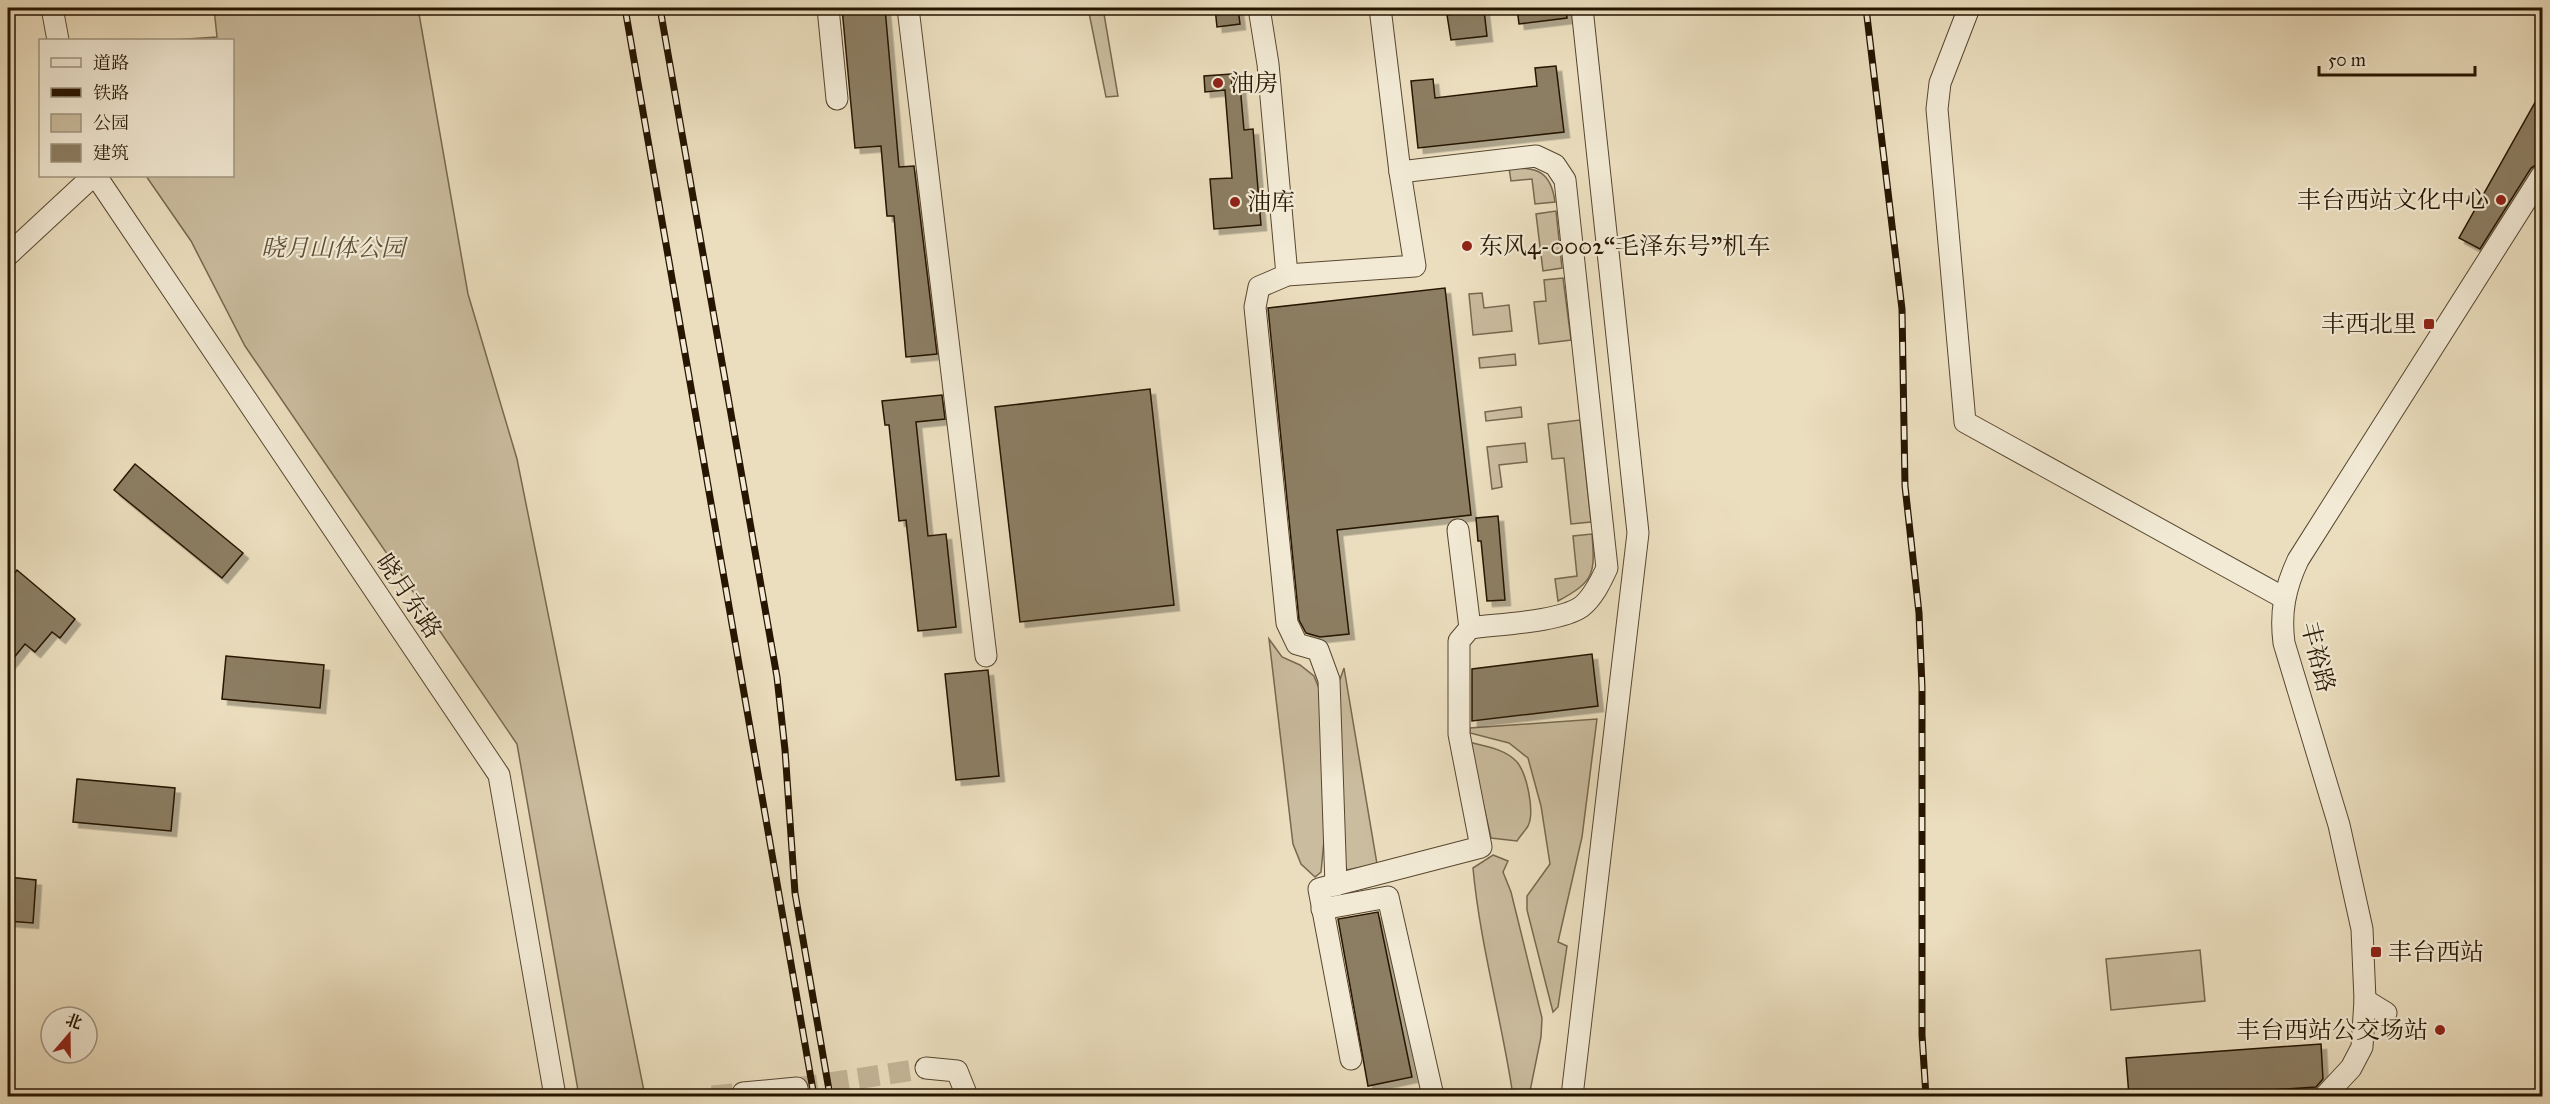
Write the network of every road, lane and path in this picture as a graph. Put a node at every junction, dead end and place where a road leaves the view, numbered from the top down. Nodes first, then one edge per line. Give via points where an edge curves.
1 (52, 8) edge
2 (828, 8) edge
3 (908, 8) edge
4 (1259, 8) edge
5 (1380, 8) edge
6 (1582, 8) edge
7 (1969, 8) edge
8 (58, 39) edge
9 (837, 99) dead end
10 (1400, 172) junction
11 (2542, 175) edge
12 (93, 177) edge
13 (95, 177) edge
14 (8, 255) edge
15 (1287, 275) junction
16 (1458, 530) dead end
17 (2284, 598) junction
18 (1470, 628) junction
19 (986, 656) dead end
20 (1336, 885) junction
21 (1323, 909) junction
22 (2365, 1000) junction
23 (2386, 1013) dead end
24 (1351, 1059) dead end
25 (926, 1068) tunnel mouth
26 (797, 1088) tunnel mouth
27 (743, 1093) dead end
28 (555, 1096) edge
29 (967, 1096) edge
30 (1433, 1096) edge
31 (1572, 1096) edge
32 (2325, 1096) edge

1 - 8 street
2 - 9 street
3 - 19 street
4 - 15 street via 1268,64
5 - 10 street
6 - 31 street via 1638,533
7 - 17 street via 1940,83 1937,109 1965,422
10 - 15 street via 1415,266
10 - 18 street via 1536,156 1555,165 1565,180 1606,568 1582,606 1562,615
11 - 17 street, 丰裕路 via 2298,560
12 - 14 street
13 - 28 street, 晓月东路 via 499,775
15 - 20 street via 1259,287 1255,307 1287,623 1297,644 1318,650 1329,680
16 - 18 street
17 - 22 street, 丰裕路 via 2284,643 2355,892 2362,929
18 - 20 street via 1460,641 1459,734 1481,847
20 - 21 street via 1319,889
21 - 24 street
21 - 30 street via 1388,897
22 - 23 street
22 - 32 street, 丰裕路 via 2362,1047 2351,1068
25 - 29 street via 957,1071
26 - 27 street

